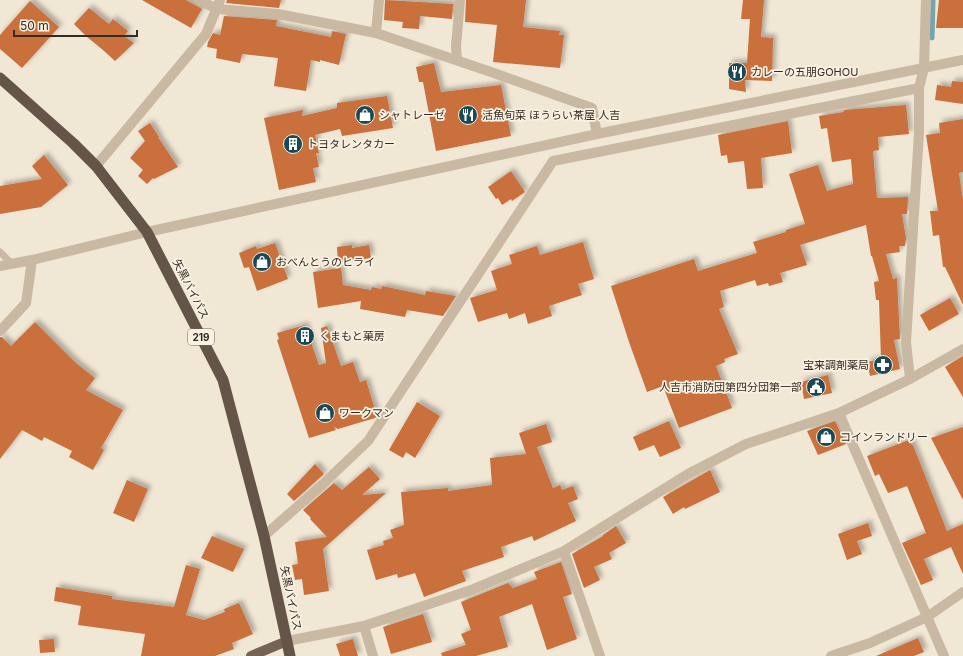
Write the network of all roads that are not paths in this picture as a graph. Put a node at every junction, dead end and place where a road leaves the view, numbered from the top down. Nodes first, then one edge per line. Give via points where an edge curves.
1 (199, 0) edge
2 (379, 0) edge
3 (460, 0) edge
4 (926, 0) edge
5 (219, 5) edge
6 (376, 33) junction
7 (457, 60) junction
8 (963, 60) edge
9 (924, 68) junction
10 (0, 78) edge
11 (919, 88) junction
12 (598, 134) junction
13 (96, 166) junction
14 (147, 232) junction
15 (0, 252) edge
16 (32, 260) junction
17 (12, 264) junction
18 (0, 266) edge
19 (0, 331) edge
20 (963, 349) edge
21 (910, 379) junction
22 (839, 413) junction
23 (264, 536) junction
24 (564, 551) junction
25 (963, 592) edge
26 (927, 617) junction
27 (364, 626) junction
28 (287, 641) junction
29 (251, 656) edge
30 (290, 656) edge
31 (373, 656) edge
32 (600, 656) edge
33 (831, 656) edge
34 (944, 656) edge

1 - 5 street
2 - 6 street
3 - 7 street
4 - 9 street
5 - 6 street
5 - 13 street via 206,34
6 - 7 street
7 - 12 street via 592,108
8 - 9 street
9 - 11 street
9 - 12 street
10 - 13 highway, 矢黒バイパス / 219
11 - 21 street via 919,134 906,342
11 - 23 street via 553,161 368,441
12 - 14 street
13 - 14 highway, 矢黒バイパス / 219
14 - 16 street
14 - 23 highway, 矢黒バイパス / 219 via 223,380
15 - 17 lane
16 - 17 street
16 - 19 street via 26,303
17 - 18 street
20 - 21 street
21 - 22 street
22 - 24 street via 746,444 688,474
22 - 26 street
23 - 28 highway, 矢黒バイパス / 219
24 - 27 street via 471,590
24 - 32 street
25 - 26 street
26 - 33 street via 870,643
26 - 34 street
27 - 28 street
27 - 31 street
28 - 29 main road
28 - 30 highway, 矢黒バイパス / 219

